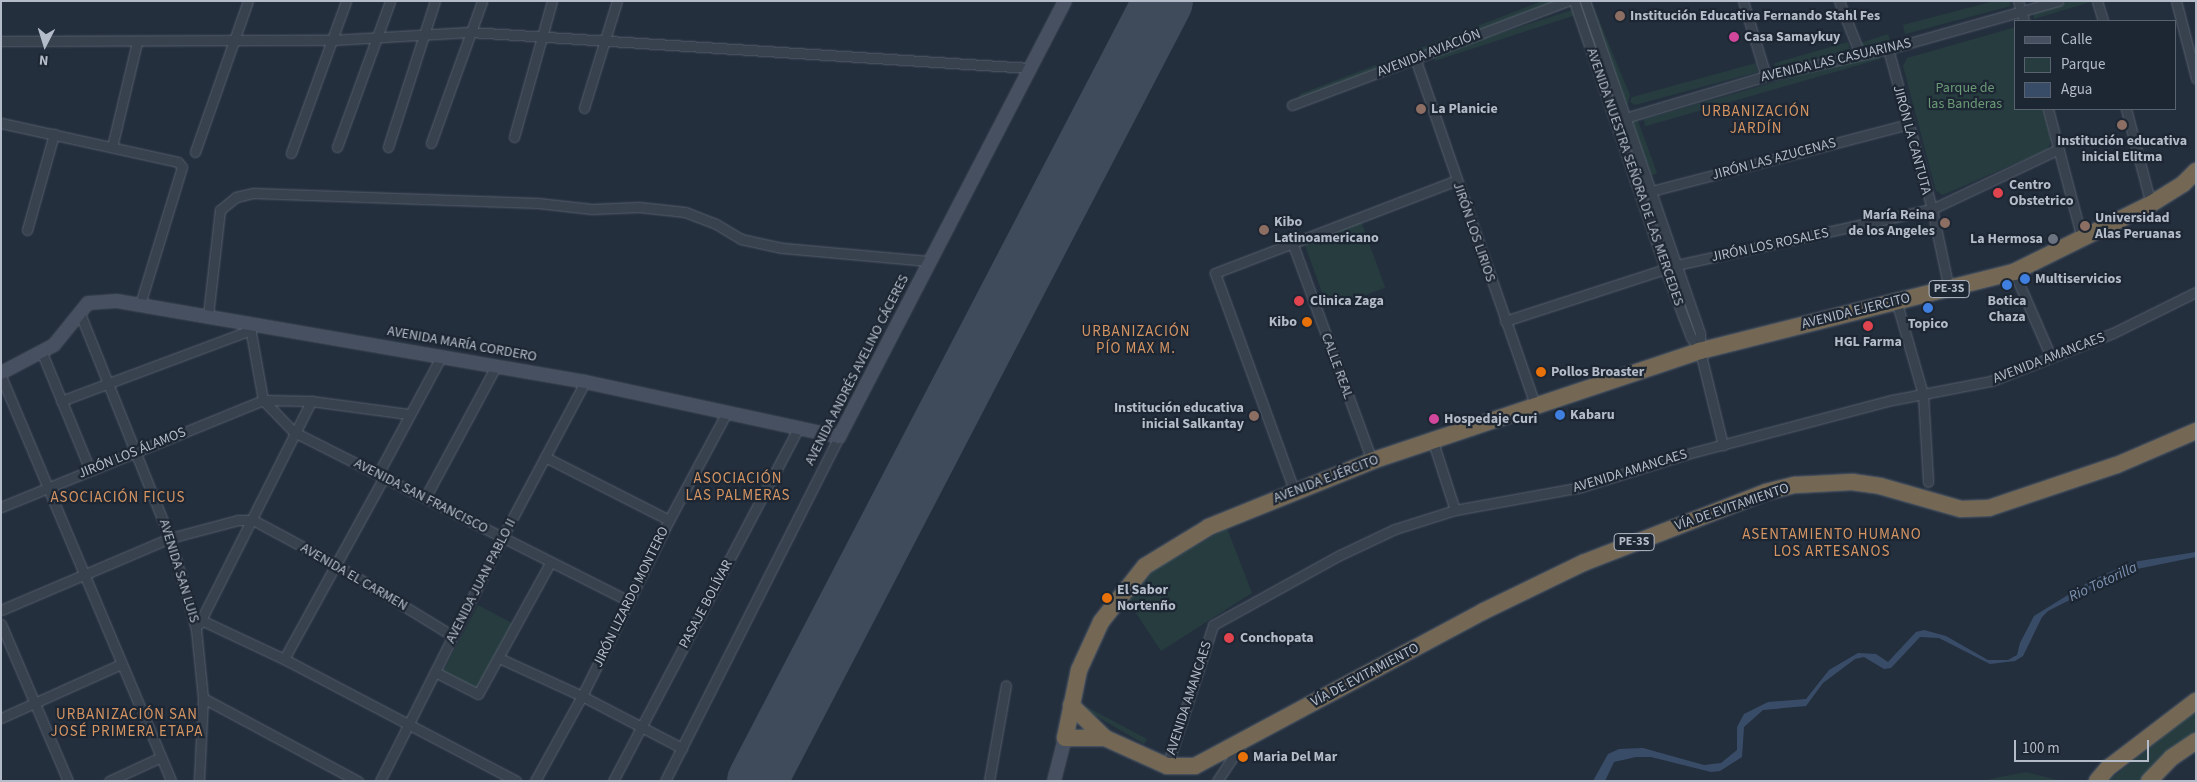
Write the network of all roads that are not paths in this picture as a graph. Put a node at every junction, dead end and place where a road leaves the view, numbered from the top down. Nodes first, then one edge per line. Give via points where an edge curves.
1 (248, 1) edge
2 (346, 1) edge
3 (390, 1) edge
4 (435, 1) edge
5 (482, 1) edge
6 (552, 1) edge
7 (618, 1) edge
8 (1066, 1) edge
9 (1567, 1) edge
10 (1574, 1) edge
11 (1585, 1) edge
12 (1743, 1) edge
13 (1839, 1) edge
14 (2018, 1) edge
15 (2058, 1) edge
16 (2097, 1) edge
17 (2176, 1) edge
18 (2021, 11) junction
19 (2024, 20) edge
20 (2102, 20) edge
21 (470, 32) junction
22 (425, 33) junction
23 (542, 34) junction
24 (378, 38) junction
25 (332, 40) junction
26 (606, 40) junction
27 (1, 41) edge
28 (138, 42) junction
29 (234, 42) junction
30 (1888, 48) junction
31 (1860, 54) junction
32 (1416, 58) junction
33 (1030, 68) junction
34 (1766, 76) junction
35 (2196, 78) edge
36 (1292, 105) dead end
37 (584, 108) dead end
38 (2048, 110) edge
39 (2126, 110) edge
40 (1624, 118) junction
41 (1615, 121) junction
42 (1, 123) edge
43 (1908, 124) junction
44 (54, 134) junction
45 (514, 137) dead end
46 (431, 143) dead end
47 (112, 147) junction
48 (337, 147) dead end
49 (388, 147) dead end
50 (2059, 149) junction
51 (195, 152) dead end
52 (291, 153) dead end
53 (2196, 171) edge
54 (1457, 180) junction
55 (2189, 182) edge
56 (1644, 193) junction
57 (2151, 204) junction
58 (1932, 209) junction
59 (27, 230) dead end
60 (2082, 238) junction
61 (1292, 242) junction
62 (930, 261) junction
63 (1677, 265) junction
64 (1665, 269) junction
65 (2014, 272) junction
66 (1949, 290) junction
67 (2196, 292) edge
68 (1896, 300) junction
69 (140, 304) junction
70 (78, 311) junction
71 (208, 315) junction
72 (1505, 321) junction
73 (250, 326) junction
74 (1700, 351) junction
75 (42, 353) junction
76 (442, 355) junction
77 (2051, 357) junction
78 (496, 366) junction
79 (1, 374) edge
80 (585, 382) junction
81 (109, 383) junction
82 (1923, 394) junction
83 (263, 400) junction
84 (60, 401) junction
85 (311, 401) junction
86 (1535, 405) junction
87 (727, 412) junction
88 (408, 414) junction
89 (798, 427) junction
90 (2196, 431) edge
91 (294, 432) junction
92 (839, 438) junction
93 (1433, 442) junction
94 (1723, 445) junction
95 (138, 452) junction
96 (545, 457) junction
97 (1372, 461) junction
98 (90, 470) junction
99 (381, 476) junction
100 (1928, 482) dead end
101 (49, 488) junction
102 (1294, 490) junction
103 (424, 498) junction
104 (1, 507) edge
105 (1455, 510) junction
106 (253, 520) junction
107 (669, 520) junction
108 (170, 538) junction
109 (502, 538) junction
110 (550, 563) junction
111 (335, 564) junction
112 (84, 576) junction
113 (629, 601) junction
114 (1, 610) edge
115 (202, 620) junction
116 (1, 624) edge
117 (196, 629) junction
118 (453, 636) junction
119 (498, 658) junction
120 (284, 659) junction
121 (121, 664) junction
122 (435, 672) junction
123 (1006, 685) dead end
124 (582, 696) junction
125 (203, 698) junction
126 (2196, 702) edge
127 (37, 705) junction
128 (1070, 705) junction
129 (1, 718) edge
130 (408, 725) junction
131 (641, 727) junction
132 (1065, 738) junction
133 (1105, 738) junction
134 (2196, 741) edge
135 (1243, 743) junction
136 (682, 748) junction
137 (161, 757) junction
138 (1167, 766) junction
139 (68, 781) edge
140 (109, 781) edge
141 (171, 781) edge
142 (199, 781) edge
143 (358, 781) edge
144 (380, 781) edge
145 (516, 781) edge
146 (534, 781) edge
147 (613, 781) edge
148 (666, 781) edge
149 (989, 781) edge
150 (1054, 781) edge
151 (1062, 781) edge
152 (1217, 781) edge
153 (2097, 781) edge
154 (2149, 781) edge

1 - 29 street
2 - 25 street
3 - 24 street
4 - 22 street
5 - 21 street
6 - 23 street
7 - 26 street
8 - 33 street, AVENIDA ANDRÉS AVELINO CÁCERES
9 - 32 street, AVENIDA AVIACIÓN
10 - 41 street, AVENIDA NUESTRA SEÑORA DE LAS MERCEDES
11 - 40 street, AVENIDA NUESTRA SEÑORA DE LAS MERCEDES
12 - 34 street
13 - 31 street
14 - 18 street
15 - 18 street, AVENIDA LAS CASUARINAS
16 - 20 street
17 - 35 street
18 - 19 street
18 - 30 street, AVENIDA LAS CASUARINAS
21 - 22 street
21 - 23 street
21 - 46 street
22 - 24 street
22 - 49 street
23 - 26 street
23 - 45 street
24 - 25 street
24 - 48 street
25 - 29 street
25 - 52 street
26 - 33 street
26 - 37 street
27 - 28 street
28 - 29 street
28 - 47 street
29 - 51 street
30 - 31 street, AVENIDA LAS CASUARINAS
30 - 43 street, JIRÓN LA CANTUTA
31 - 34 street, AVENIDA LAS CASUARINAS
32 - 36 street, AVENIDA AVIACIÓN
32 - 54 street, JIRÓN LOS LIRIOS
33 - 62 street, AVENIDA ANDRÉS AVELINO CÁCERES
34 - 40 street, AVENIDA LAS CASUARINAS
38 - 50 street
39 - 57 street
40 - 41 street, AVENIDA LAS CASUARINAS
40 - 56 street, AVENIDA NUESTRA SEÑORA DE LAS MERCEDES
41 - 56 street, AVENIDA NUESTRA SEÑORA DE LAS MERCEDES
42 - 44 street
43 - 56 street, JIRÓN LAS AZUCENAS
43 - 58 street, JIRÓN LA CANTUTA
44 - 47 street
44 - 59 street
47 - 69 street via 178,162 182,167
50 - 58 street, JIRÓN LOS ROSALES
50 - 60 street
53 - 55 highway, AVENIDA EJERCITO / PE-3S
54 - 61 street
54 - 72 street, JIRÓN LOS LIRIOS
55 - 57 highway, AVENIDA EJERCITO / PE-3S
56 - 63 street, AVENIDA NUESTRA SEÑORA DE LAS MERCEDES
56 - 64 street, AVENIDA NUESTRA SEÑORA DE LAS MERCEDES
57 - 60 highway, AVENIDA EJERCITO / PE-3S
58 - 63 street, JIRÓN LOS ROSALES
58 - 66 street, JIRÓN LA CANTUTA
60 - 65 highway, AVENIDA EJERCITO / PE-3S
61 - 97 street, CALLE REAL
61 - 102 street via 1214,273
62 - 71 street via 782,248 741,239 716,224 685,212 639,207 592,209 538,203 253,193 236,197 220,210
62 - 92 street, AVENIDA ANDRÉS AVELINO CÁCERES
63 - 64 street, JIRÓN LOS ROSALES
63 - 74 street, AVENIDA NUESTRA SEÑORA DE LAS MERCEDES via 1700,334
64 - 72 street, JIRÓN LOS ROSALES
64 - 74 street, AVENIDA NUESTRA SEÑORA DE LAS MERCEDES via 1690,337
65 - 66 highway, AVENIDA EJERCITO / PE-3S
65 - 77 street
66 - 68 highway, AVENIDA EJERCITO / PE-3S
67 - 77 street, AVENIDA AMANCAES via 2113,333
68 - 74 highway, AVENIDA EJERCITO / PE-3S
68 - 82 street
69 - 70 street, AVENIDA MARÍA CORDERO via 88,303
69 - 71 street, AVENIDA MARÍA CORDERO
70 - 75 street via 54,346
70 - 81 street, AVENIDA SAN LUIS
71 - 73 street, AVENIDA MARÍA CORDERO
72 - 86 street, JIRÓN LOS LIRIOS
73 - 76 street, AVENIDA MARÍA CORDERO
73 - 81 street
73 - 83 street
74 - 86 highway, AVENIDA EJÉRCITO / PE-3S
74 - 94 street, AVENIDA NUESTRA SEÑORA DE LAS MERCEDES
75 - 79 street
75 - 84 street
76 - 78 street, AVENIDA MARÍA CORDERO
76 - 88 street
77 - 82 street, AVENIDA AMANCAES via 1991,381
78 - 80 street, AVENIDA MARÍA CORDERO
78 - 103 street
79 - 101 street
80 - 87 street, AVENIDA MARÍA CORDERO
80 - 96 street, AVENIDA JUAN PABLO II
81 - 84 street
81 - 95 street, AVENIDA SAN LUIS
82 - 94 street, AVENIDA AMANCAES
82 - 100 street
83 - 85 street
83 - 91 street, AVENIDA SAN FRANCISCO
83 - 95 street, JIRÓN LOS ÁLAMOS
84 - 98 street
85 - 88 street
85 - 91 street
86 - 93 highway, AVENIDA EJÉRCITO / PE-3S
87 - 89 street, AVENIDA MARÍA CORDERO
87 - 107 street, JIRÓN LIZARDO MONTERO
88 - 99 street
89 - 92 street, AVENIDA MARÍA CORDERO
89 - 131 street, PASAJE BOLÍVAR
90 - 135 highway, VÍA DE EVITAMIENTO / PE-3S via 2117,465 1989,508 1961,509 1880,486 1852,482 1795,485 1766,492 1583,562 1484,611
91 - 99 street, AVENIDA SAN FRANCISCO
91 - 106 street
92 - 136 street, AVENIDA ANDRÉS AVELINO CÁCERES
93 - 97 highway, AVENIDA EJÉRCITO / PE-3S
93 - 105 street
94 - 105 street, AVENIDA AMANCAES via 1551,494
95 - 98 street, JIRÓN LOS ÁLAMOS
95 - 108 street, AVENIDA SAN LUIS
96 - 107 street
96 - 109 street, AVENIDA JUAN PABLO II
97 - 102 highway, AVENIDA EJÉRCITO / PE-3S
98 - 101 street, JIRÓN LOS ÁLAMOS
99 - 103 street, AVENIDA SAN FRANCISCO
99 - 111 street
101 - 104 street, JIRÓN LOS ÁLAMOS
101 - 112 street
102 - 128 highway, AVENIDA EJÉRCITO / PE-3S via 1208,527 1145,566 1102,622 1079,670
103 - 109 street, AVENIDA SAN FRANCISCO
105 - 138 street, AVENIDA AMANCAES via 1395,529 1340,555 1213,626
106 - 108 street via 238,520
106 - 111 street, AVENIDA EL CARMEN
106 - 115 street
107 - 113 street, JIRÓN LIZARDO MONTERO
108 - 112 street
108 - 117 street, AVENIDA SAN LUIS
109 - 110 street, AVENIDA SAN FRANCISCO
109 - 118 street, AVENIDA JUAN PABLO II
110 - 113 street, AVENIDA SAN FRANCISCO
110 - 119 street
111 - 118 street, AVENIDA EL CARMEN
111 - 120 street
112 - 114 street
112 - 121 street
113 - 124 street, JIRÓN LIZARDO MONTERO
115 - 117 street
115 - 120 street
116 - 127 street
117 - 125 street, AVENIDA SAN LUIS
118 - 122 street, AVENIDA JUAN PABLO II
119 - 122 street via 478,694
119 - 124 street
120 - 130 street
121 - 127 street
121 - 137 street
122 - 130 street, AVENIDA JUAN PABLO II
123 - 149 street
124 - 131 street
124 - 146 street, JIRÓN LIZARDO MONTERO
125 - 142 street, AVENIDA SAN LUIS
125 - 143 street
126 - 153 highway via 2108,768
127 - 129 street
127 - 139 street
128 - 132 highway, AVENIDA EJÉRCITO
128 - 133 highway, VÍA DE EVITAMIENTO / PE-3S
130 - 144 street, AVENIDA JUAN PABLO II
130 - 145 street
131 - 136 street
131 - 147 street, PASAJE BOLÍVAR
132 - 133 highway, VÍA DE EVITAMIENTO / PE-3S
132 - 150 street, AVENIDA EJÉRCITO
132 - 151 street, AVENIDA EJÉRCITO via 1067,754
133 - 138 highway, VÍA DE EVITAMIENTO / PE-3S
134 - 154 highway via 2171,758
135 - 138 highway, VÍA DE EVITAMIENTO / PE-3S via 1195,766
135 - 152 street
136 - 148 street, AVENIDA ANDRÉS AVELINO CÁCERES
137 - 140 street
137 - 141 street

